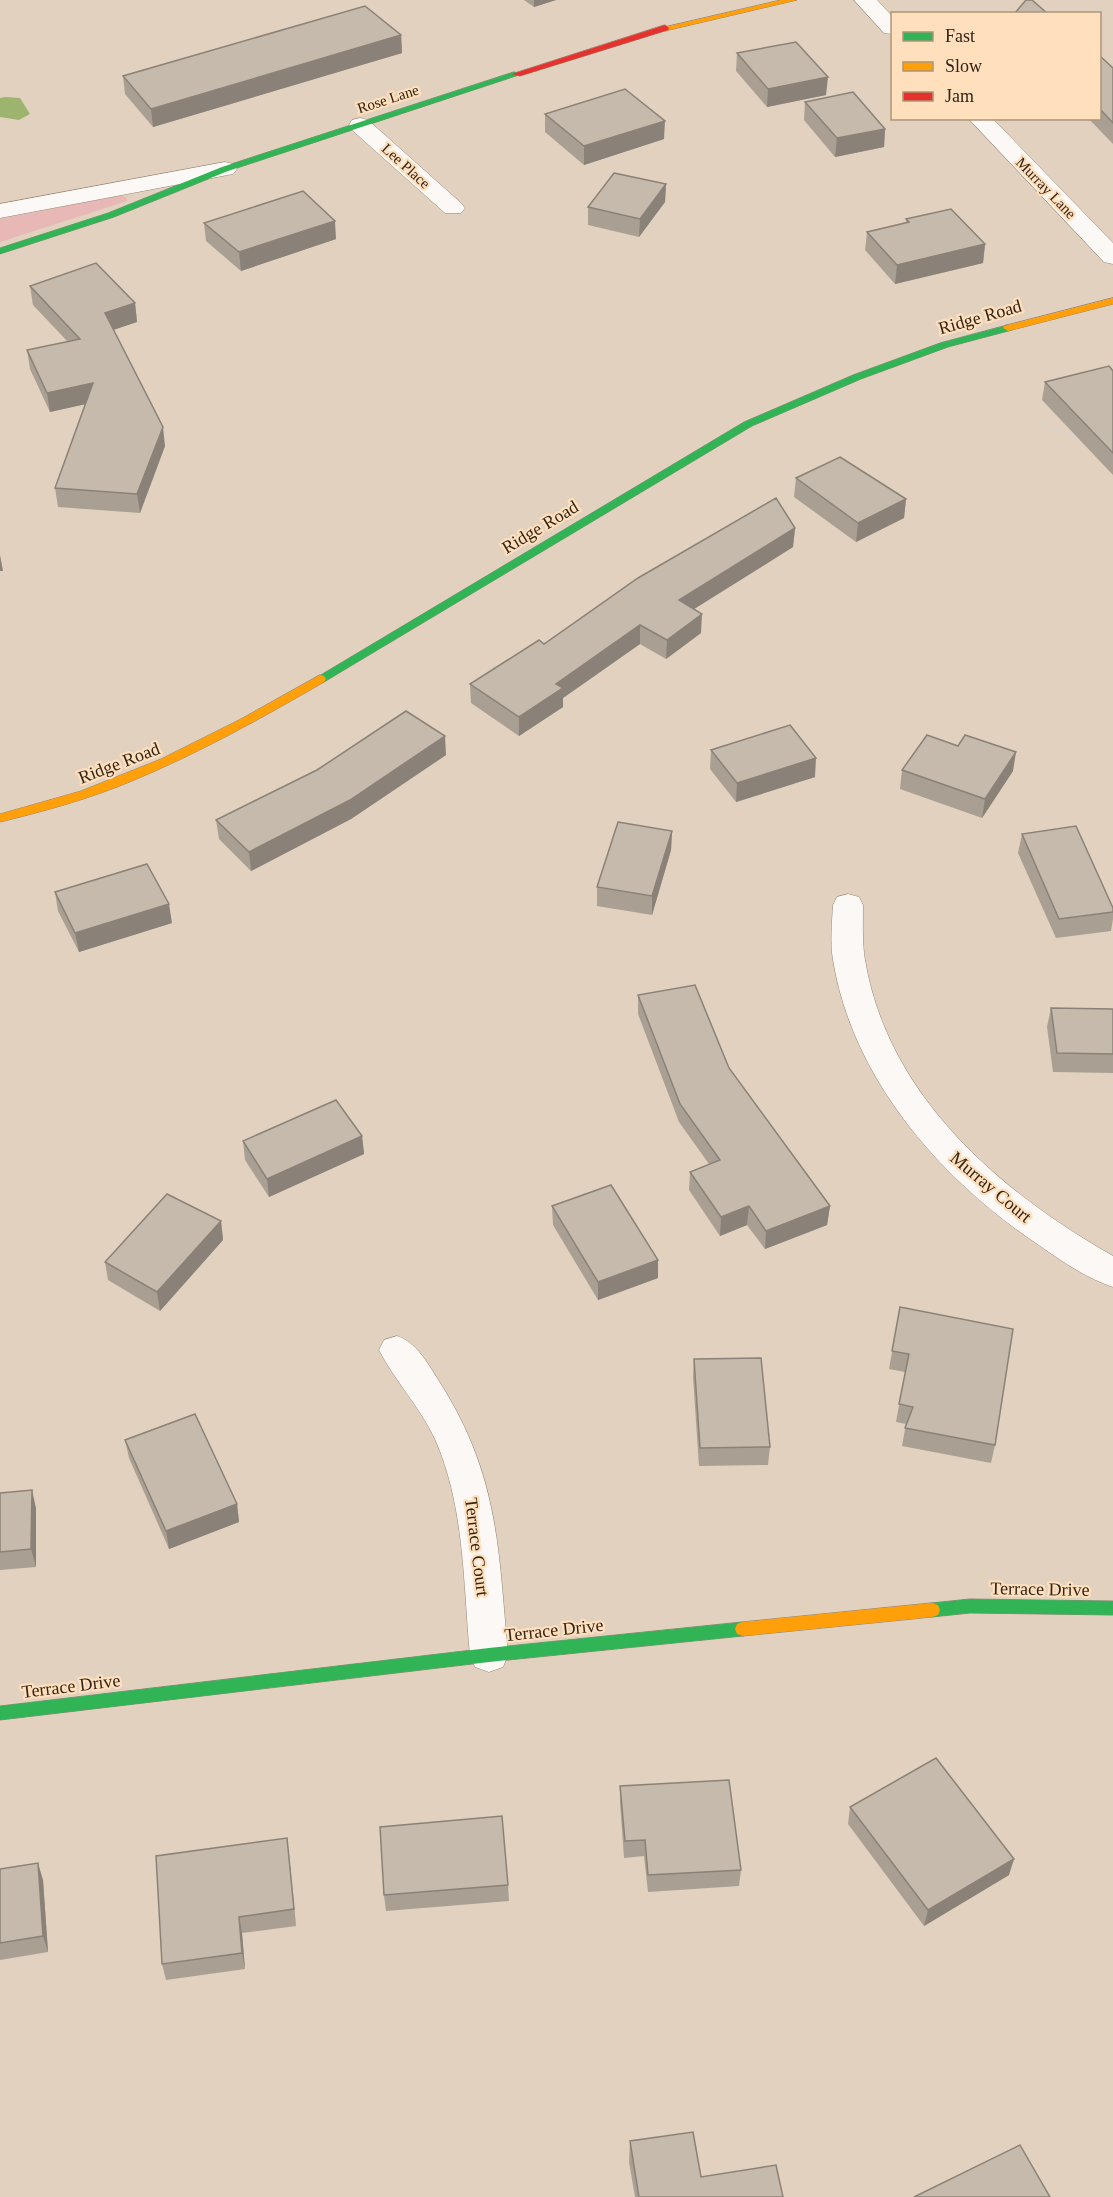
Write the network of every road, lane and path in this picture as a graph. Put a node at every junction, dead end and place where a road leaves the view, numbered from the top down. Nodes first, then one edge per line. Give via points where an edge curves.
1 (793, 0) edge
2 (865, 0) edge
3 (891, 27) edge
4 (981, 120) edge
5 (360, 125) junction
6 (225, 169) junction
7 (453, 208) dead end
8 (0, 211) edge
9 (0, 251) edge
10 (1113, 257) edge
11 (1113, 300) edge
12 (1038, 423) dead end
13 (1085, 440) edge
14 (0, 818) edge
15 (848, 905) dead end
16 (1113, 1273) edge
17 (397, 1350) dead end
18 (1113, 1608) edge
19 (489, 1655) junction
20 (0, 1713) edge

1 - 5 street, Rose Lane via 655,31
2 - 3 street
4 - 10 street, Murray Lane
5 - 6 street, Rose Lane
5 - 7 street, Lee Place
6 - 8 street
6 - 9 street, Rose Lane via 111,215
11 - 14 street, Ridge Road via 944,345 748,424 178,759 103,790
12 - 13 path
15 - 16 street, Murray Court via 849,958 861,1010 885,1064 920,1120 957,1162 1010,1207
17 - 19 street, Terrace Court via 422,1382 452,1436 473,1499
18 - 19 street, Terrace Drive via 970,1606
19 - 20 street, Terrace Drive

